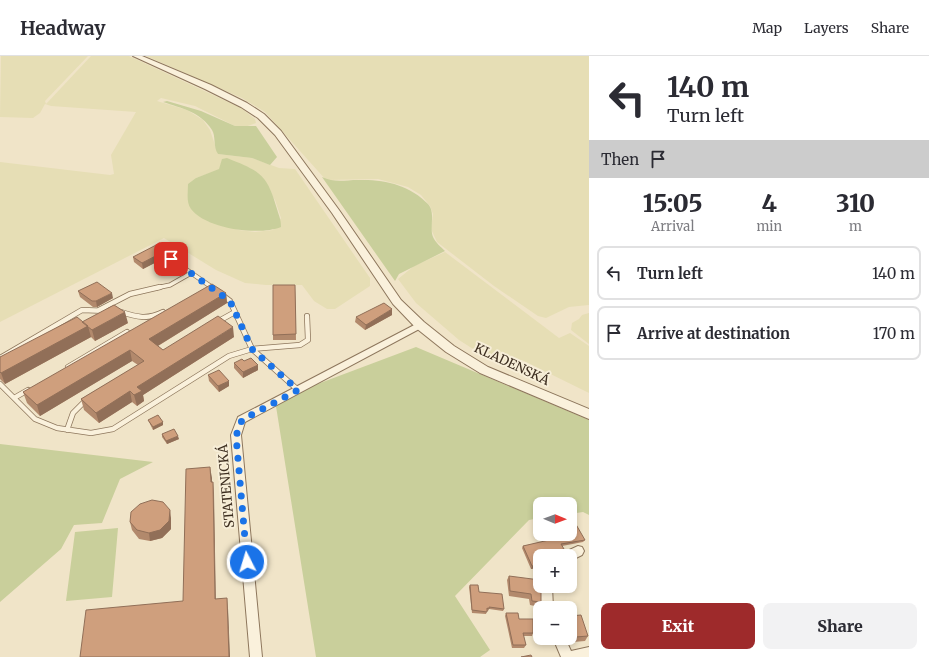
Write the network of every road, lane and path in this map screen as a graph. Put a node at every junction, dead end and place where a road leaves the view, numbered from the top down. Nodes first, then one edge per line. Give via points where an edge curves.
1 (136, 56) edge
2 (171, 259) dead end
3 (191, 273) junction
4 (210, 286) junction
5 (204, 290) edge
6 (171, 308) edge
7 (99, 310) junction
8 (235, 312) junction
9 (306, 316) dead end
10 (214, 324) edge
11 (420, 325) junction
12 (127, 332) edge
13 (252, 349) junction
14 (0, 358) edge
15 (60, 371) edge
16 (0, 384) edge
17 (34, 386) edge
18 (298, 390) junction
19 (14, 398) junction
20 (88, 399) edge
21 (589, 414) edge
22 (66, 430) junction
23 (562, 645) edge
24 (589, 653) edge
25 (256, 657) edge
26 (567, 657) edge
27 (573, 657) edge

1 - 11 street, KLADENSKÁ via 208,87 261,116 278,133 327,200 397,302
2 - 3 lane
3 - 4 lane
3 - 7 lane via 164,287 130,294
4 - 5 lane
4 - 8 lane via 230,301
6 - 7 lane via 152,318 142,319 121,312
7 - 14 lane via 82,310
8 - 10 lane
8 - 13 lane
9 - 13 lane via 308,340 300,345
11 - 18 street, STATENICKÁ
11 - 21 street, KLADENSKÁ via 450,350 484,370
12 - 15 lane
13 - 18 lane
13 - 22 lane via 229,356 113,429 91,433
16 - 19 lane
17 - 19 lane
18 - 25 street, STATENICKÁ via 242,420 236,436
19 - 22 lane via 35,419
20 - 22 lane via 73,413
23 - 26 street
24 - 27 street

